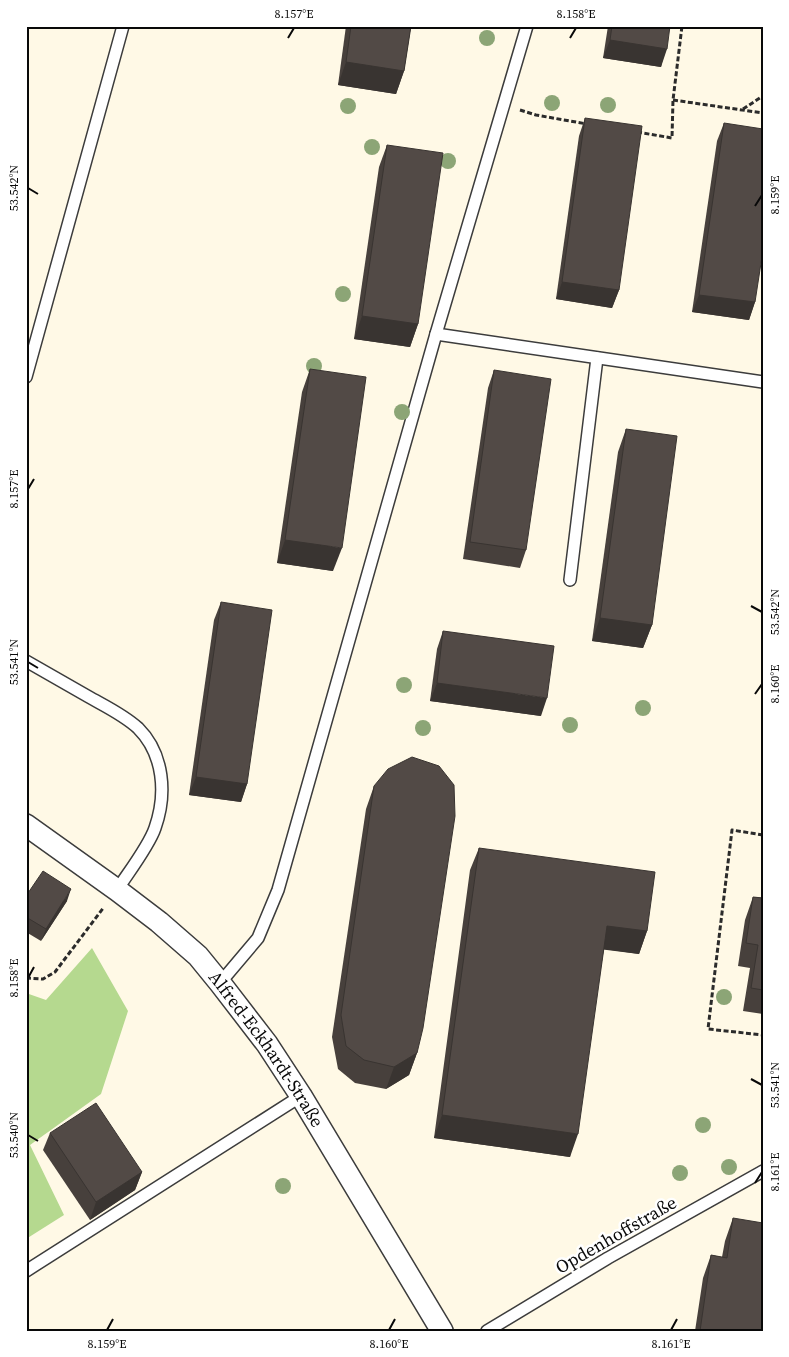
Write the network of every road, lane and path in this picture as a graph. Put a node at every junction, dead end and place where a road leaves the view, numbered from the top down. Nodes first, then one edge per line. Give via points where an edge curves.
1 (123, 26) edge
2 (527, 26) edge
3 (682, 26) edge
4 (763, 96) edge
5 (673, 100) junction
6 (505, 105) junction
7 (742, 110) junction
8 (763, 113) edge
9 (594, 125) edge
10 (633, 132) edge
11 (436, 334) junction
12 (597, 358) junction
13 (26, 377) edge
14 (763, 382) edge
15 (570, 580) dead end
16 (26, 661) edge
17 (26, 825) edge
18 (763, 835) edge
19 (117, 890) junction
20 (26, 978) edge
21 (220, 983) junction
22 (763, 1035) edge
23 (301, 1096) junction
24 (763, 1171) edge
25 (26, 1271) edge
26 (442, 1331) edge
27 (487, 1331) edge

1 - 13 lane
2 - 6 lane
3 - 5 path
4 - 7 path
5 - 7 path
5 - 10 path via 672,138
6 - 9 path via 536,115
6 - 11 lane
7 - 8 path
11 - 12 lane
11 - 21 lane via 278,890 258,938
12 - 14 lane
12 - 15 lane
16 - 19 lane via 137,728 151,745 159,765 163,786 155,830
17 - 19 street, Alfred-Eckhardt-Straße
18 - 22 path via 732,830 708,1029
19 - 20 path via 55,972 43,979
19 - 21 street, Alfred-Eckhardt-Straße via 198,956
21 - 23 street, Alfred-Eckhardt-Straße via 267,1044
23 - 25 lane
23 - 26 street, Alfred-Eckhardt-Straße
24 - 27 lane, Opdenhoffstraße

